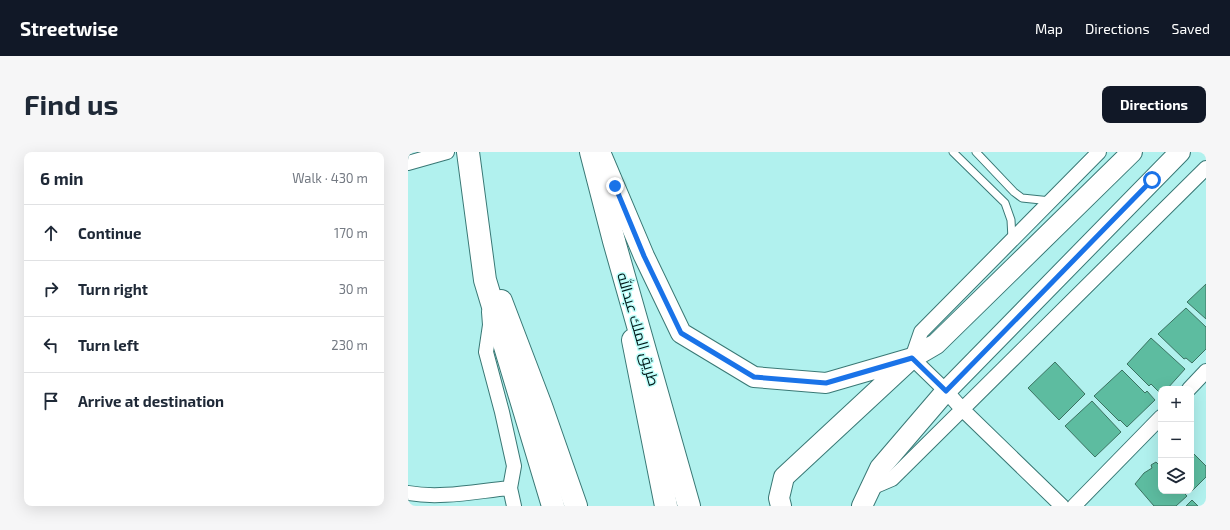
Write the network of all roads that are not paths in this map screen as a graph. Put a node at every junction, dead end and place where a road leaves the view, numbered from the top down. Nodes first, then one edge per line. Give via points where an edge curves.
1 (447, 152) edge
2 (468, 152) edge
3 (591, 152) edge
4 (953, 152) edge
5 (976, 152) edge
6 (1099, 152) edge
7 (1132, 152) edge
8 (1180, 152) edge
9 (607, 159) edge
10 (408, 163) edge
11 (1206, 168) edge
12 (1051, 201) junction
13 (1012, 239) junction
14 (614, 241) junction
15 (481, 252) junction
16 (485, 280) junction
17 (912, 358) junction
18 (1206, 371) edge
19 (1192, 386) edge
20 (946, 391) junction
21 (962, 409) junction
22 (1158, 420) edge
23 (510, 488) junction
24 (871, 488) junction
25 (408, 493) edge
26 (514, 506) edge
27 (554, 506) edge
28 (576, 506) edge
29 (666, 506) edge
30 (689, 506) edge
31 (781, 506) edge
32 (849, 506) edge
33 (862, 506) edge
34 (1062, 506) edge
35 (1074, 506) edge

1 - 10 street
2 - 15 main road
3 - 14 main road, طريق الملك عبدالله
4 - 13 lane via 1004,203 1011,220
5 - 12 lane via 1022,198
6 - 12 street
7 - 17 street via 936,344
8 - 20 street
9 - 17 street via 615,186 644,256 681,333 754,377 826,383
11 - 21 street
12 - 13 street
13 - 17 street via 921,332
14 - 29 main road
14 - 30 main road, طريق الملك عبدالله
15 - 16 main road
15 - 28 main road via 541,406
16 - 23 street via 490,325 486,352 514,466
16 - 27 main road
17 - 20 street
17 - 31 street via 784,476 779,498
18 - 19 street
20 - 21 street
20 - 24 street via 880,468
21 - 24 street via 892,479
21 - 34 street
22 - 35 street
23 - 25 street via 456,494
23 - 26 street
24 - 32 street
24 - 33 street

